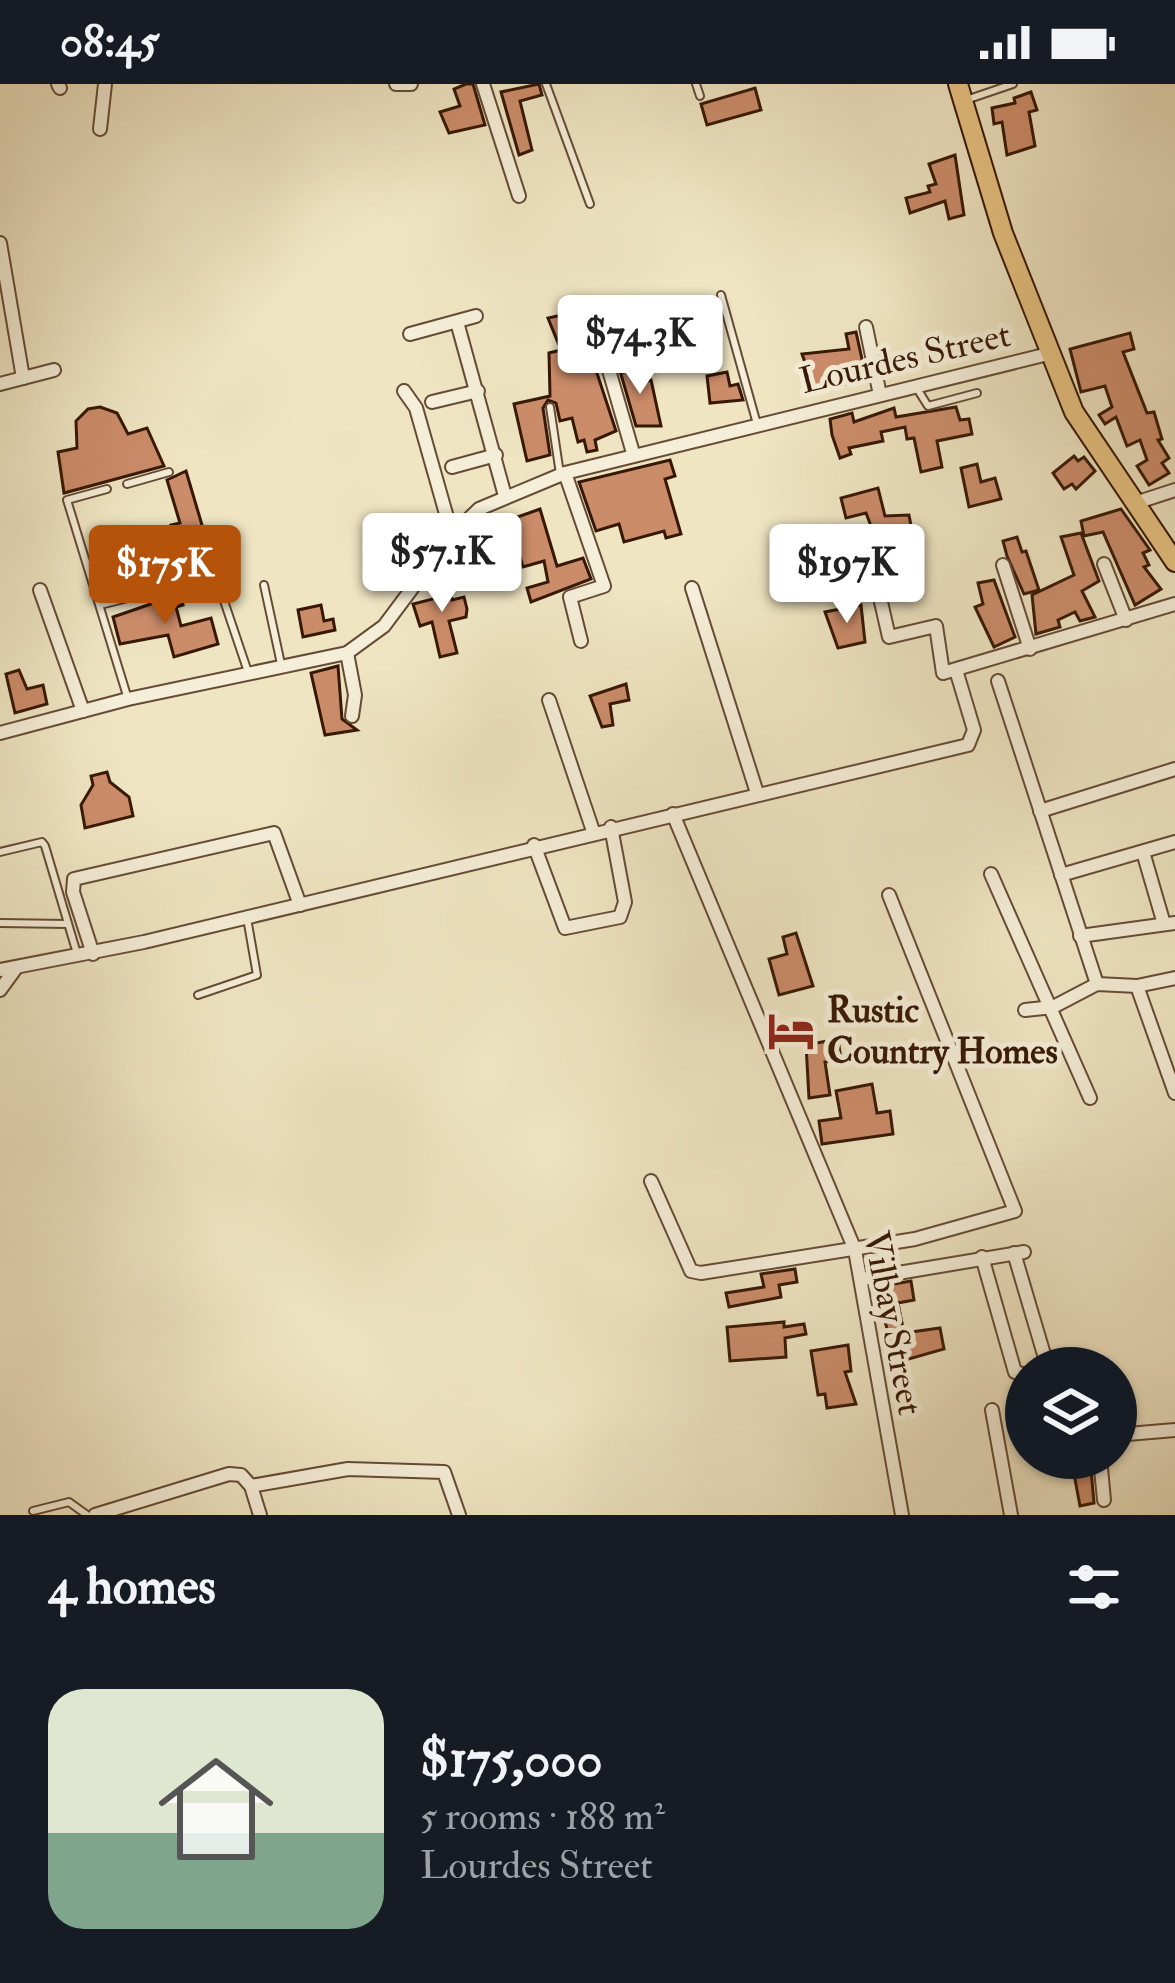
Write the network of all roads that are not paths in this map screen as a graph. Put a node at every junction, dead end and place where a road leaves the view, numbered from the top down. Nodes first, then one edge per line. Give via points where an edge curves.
1 (105, 84) edge
2 (396, 84) edge
3 (411, 84) edge
4 (483, 84) edge
5 (546, 84) edge
6 (696, 84) edge
7 (1013, 84) edge
8 (960, 93) edge
9 (700, 96) dead end
10 (100, 129) dead end
11 (520, 196) dead end
12 (590, 205) dead end
13 (0, 243) edge
14 (721, 296) dead end
15 (593, 315) dead end
16 (476, 316) dead end
17 (457, 322) junction
18 (866, 327) dead end
19 (410, 334) dead end
20 (1048, 354) junction
21 (54, 370) dead end
22 (23, 378) junction
23 (0, 384) edge
24 (916, 387) junction
25 (404, 391) dead end
26 (478, 391) junction
27 (977, 392) dead end
28 (880, 395) junction
29 (432, 402) dead end
30 (550, 406) dead end
31 (757, 424) junction
32 (633, 453) junction
33 (496, 455) junction
34 (452, 467) dead end
35 (169, 472) dead end
36 (562, 474) junction
37 (127, 484) dead end
38 (107, 490) dead end
39 (1175, 490) edge
40 (505, 496) junction
41 (1135, 503) junction
42 (866, 532) dead end
43 (452, 535) junction
44 (394, 544) dead end
45 (1175, 562) edge
46 (1104, 564) dead end
47 (1003, 565) dead end
48 (420, 578) junction
49 (183, 584) dead end
50 (264, 585) dead end
51 (219, 586) dead end
52 (692, 588) dead end
53 (40, 590) dead end
54 (1175, 604) edge
55 (100, 605) junction
56 (1126, 620) junction
57 (581, 640) dead end
58 (1030, 649) junction
59 (347, 653) junction
60 (281, 666) junction
61 (956, 670) junction
62 (248, 673) junction
63 (998, 682) dead end
64 (128, 699) junction
65 (549, 700) dead end
66 (83, 711) junction
67 (352, 716) dead end
68 (0, 733) edge
69 (1175, 770) edge
70 (758, 793) junction
71 (1040, 812) junction
72 (673, 814) junction
73 (610, 826) junction
74 (593, 831) junction
75 (1175, 842) edge
76 (534, 845) junction
77 (0, 852) edge
78 (1143, 852) junction
79 (991, 874) dead end
80 (1061, 875) junction
81 (889, 895) dead end
82 (300, 905) junction
83 (248, 918) junction
84 (0, 922) edge
85 (68, 924) junction
86 (1170, 924) edge
87 (1080, 936) junction
88 (86, 956) junction
89 (16, 968) junction
90 (0, 970) edge
91 (1175, 978) edge
92 (1097, 984) junction
93 (1137, 986) junction
94 (0, 990) edge
95 (198, 995) dead end
96 (1053, 1007) junction
97 (1025, 1010) dead end
98 (1175, 1093) edge
99 (1090, 1098) dead end
100 (651, 1180) dead end
101 (855, 1250) junction
102 (982, 1257) junction
103 (862, 1279) junction
104 (1008, 1347) edge
105 (1043, 1347) edge
106 (992, 1410) dead end
107 (1175, 1430) edge
108 (1137, 1433) edge
109 (1102, 1479) edge
110 (251, 1486) junction
111 (1104, 1500) dead end
112 (33, 1510) dead end
113 (91, 1515) edge
114 (260, 1515) edge
115 (459, 1515) edge
116 (902, 1515) edge
117 (1011, 1515) edge

1 - 10 street
2 - 3 street
4 - 11 street
5 - 12 lane
6 - 9 lane
7 - 8 lane
8 - 20 main road
13 - 22 street
14 - 31 lane
15 - 32 street
16 - 17 street
17 - 19 street
17 - 26 street
18 - 28 street
20 - 24 street, Lourdes Street
20 - 41 main road via 1074,412
21 - 22 street
22 - 23 street
24 - 27 lane via 928,406
24 - 28 street, Lourdes Street
25 - 43 street via 416,408
26 - 29 street
26 - 33 street
28 - 31 street, Lourdes Street
30 - 36 lane
31 - 32 street, Lourdes Street
32 - 36 street, Lourdes Street
33 - 34 street
33 - 40 street
35 - 37 lane
36 - 40 street, Lourdes Street
36 - 57 street via 604,586 570,597
38 - 55 lane via 67,500
39 - 41 street
40 - 43 street, Lourdes Street
41 - 45 main road
42 - 61 street via 889,637 936,626 943,674
43 - 48 street, Lourdes Street
44 - 48 lane
46 - 56 street
47 - 58 street
48 - 59 street, Lourdes Street via 384,626
49 - 55 lane
50 - 60 lane
51 - 62 lane
52 - 70 street
53 - 66 street
54 - 56 street
55 - 64 lane
56 - 58 street
58 - 61 street
59 - 60 street, Lourdes Street
59 - 67 street
60 - 62 street, Lourdes Street
61 - 70 street via 974,730 968,745
62 - 64 street, Lourdes Street
63 - 71 street
64 - 66 street, Lourdes Street
65 - 74 street
66 - 68 street, Lourdes Street
69 - 71 street
70 - 72 street
71 - 80 street
72 - 73 street
72 - 101 street, Vilbay Street
73 - 74 street
73 - 76 street via 625,902 620,917 565,928
74 - 76 street
75 - 78 street
76 - 82 street
77 - 85 lane via 42,842
78 - 80 street
78 - 86 street
79 - 96 street
80 - 87 street
81 - 101 street via 1016,1211
82 - 83 street
82 - 88 street via 274,833 96,874 72,884
83 - 88 street
83 - 95 lane via 256,974
84 - 85 lane
85 - 88 lane
86 - 87 street
87 - 92 street
88 - 89 street
89 - 90 street
89 - 94 street
91 - 93 street
92 - 93 street
92 - 96 street
93 - 98 street
96 - 97 street
96 - 99 street
100 - 101 street via 691,1271
101 - 103 street, Vilbay Street
102 - 103 street
102 - 104 street
102 - 105 street via 1019,1252
103 - 116 street, Vilbay Street
106 - 117 street
107 - 108 street
109 - 111 street
110 - 113 street via 229,1474
110 - 114 street
110 - 115 street via 348,1469 444,1472
112 - 113 lane via 69,1502

